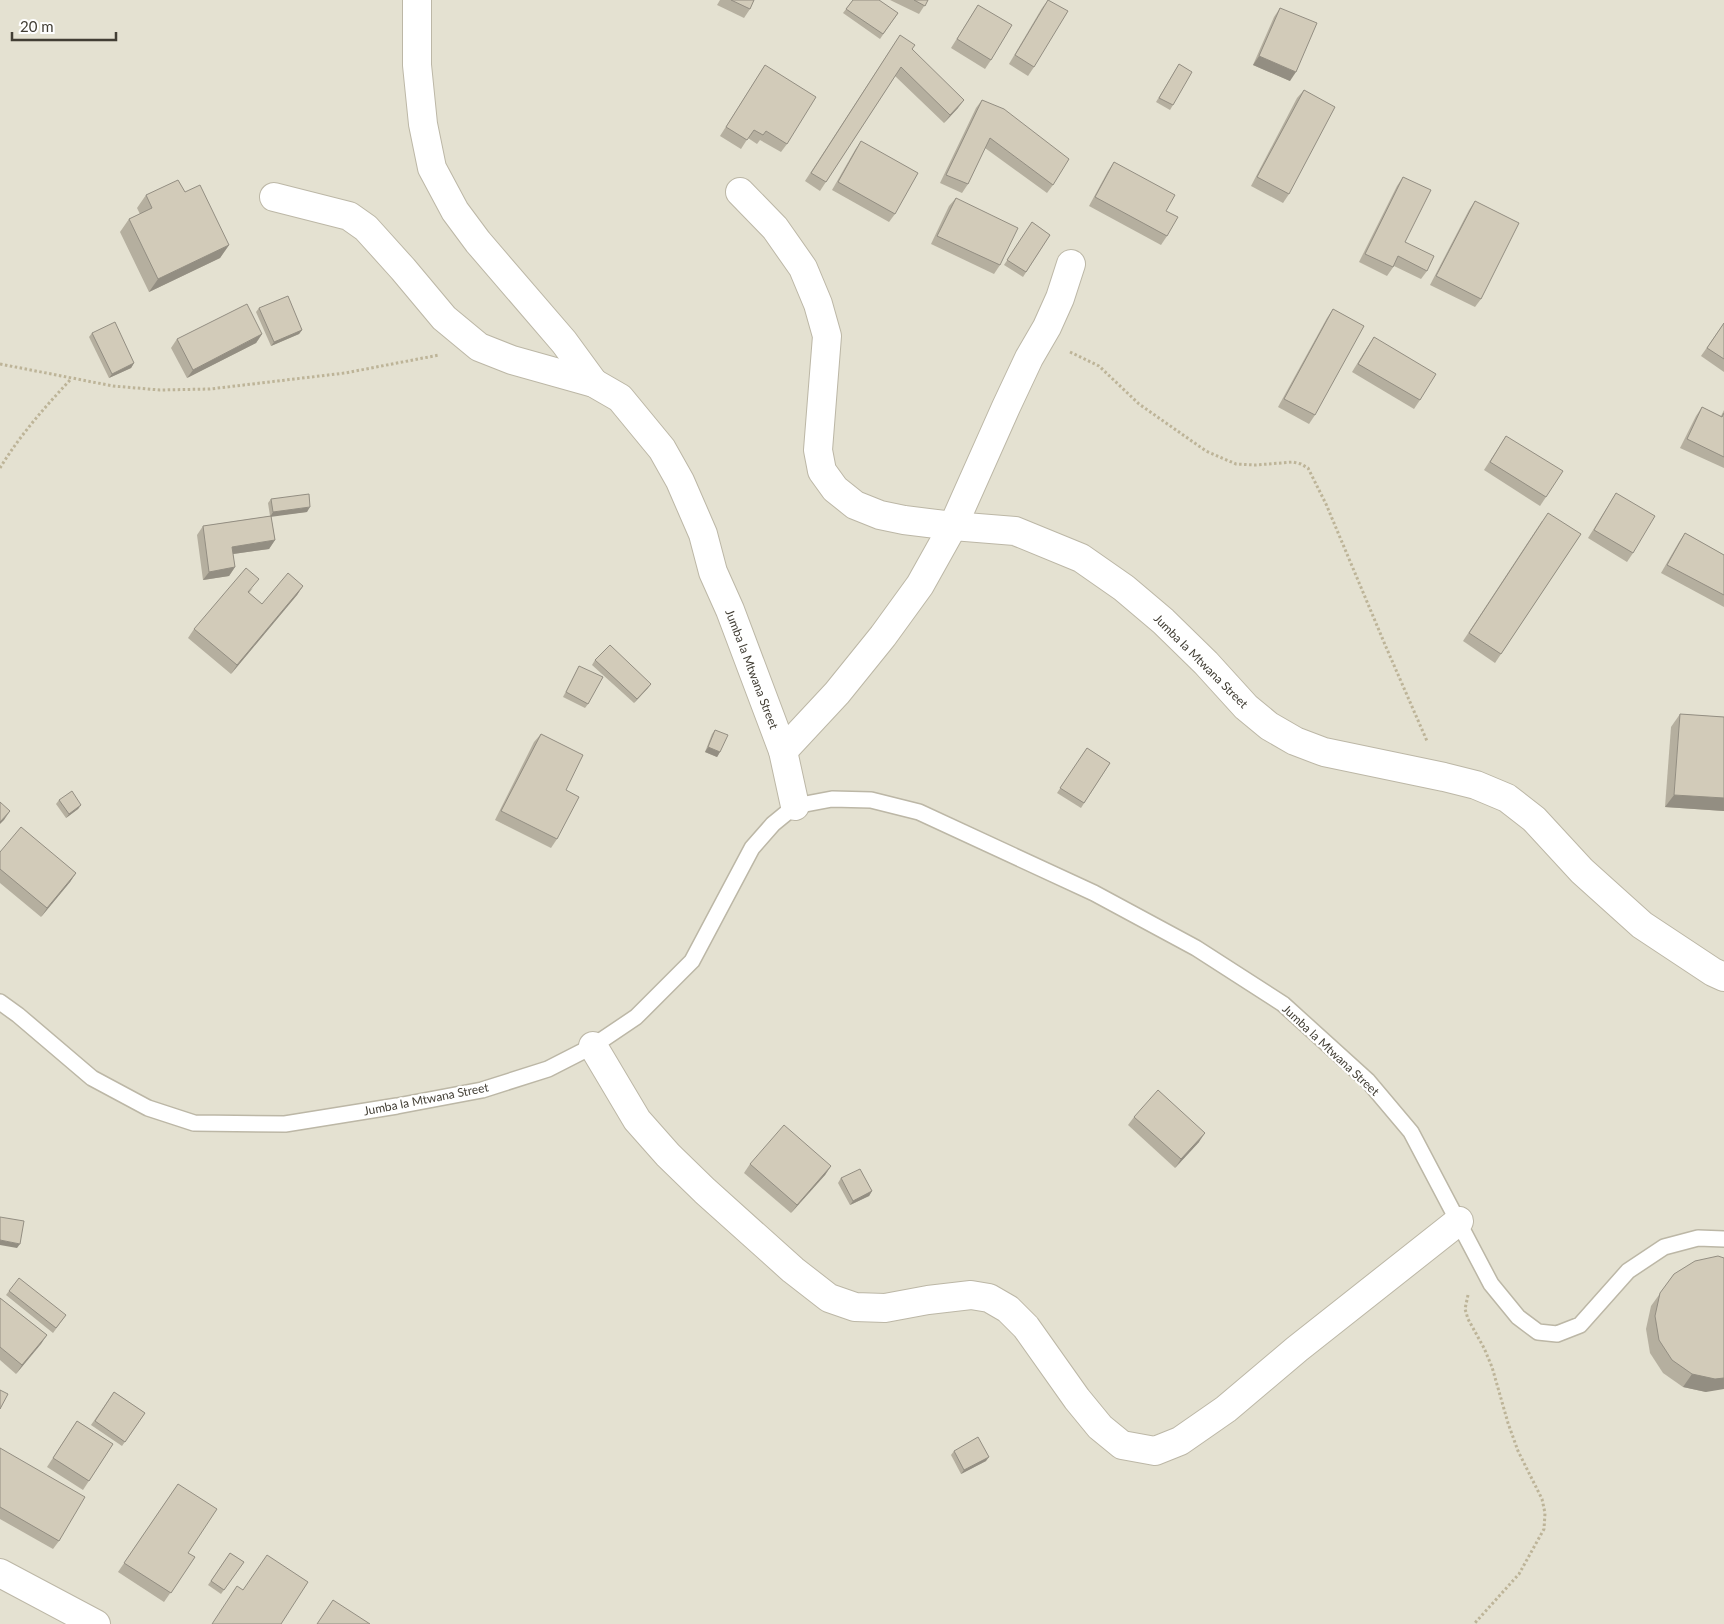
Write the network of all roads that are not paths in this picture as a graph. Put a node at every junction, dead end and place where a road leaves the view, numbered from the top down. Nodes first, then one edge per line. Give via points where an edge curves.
1 (417, 0) edge
2 (740, 192) dead end
3 (274, 197) dead end
4 (1071, 264) dead end
5 (594, 383) junction
6 (953, 526) junction
7 (784, 751) junction
8 (796, 806) junction
9 (1724, 977) edge
10 (0, 1002) edge
11 (592, 1046) junction
12 (1458, 1221) junction
13 (1724, 1239) edge
14 (0, 1573) edge
15 (96, 1624) edge

1 - 5 street via 417,65 432,168 455,211 478,242 564,342
2 - 6 street, Jumba la Mtwana Street via 775,228 803,268 818,304 827,336 818,450 822,471 835,489 855,505 880,515
3 - 5 street via 349,216 366,228 444,318 479,347 512,360
4 - 6 street via 1055,311 1006,407
5 - 7 street, Jumba la Mtwana Street via 620,398 662,450 680,481 704,534 713,572
6 - 7 street via 920,584 883,636
6 - 9 street, Jumba la Mtwana Street via 1015,531 1081,558 1163,621 1246,707 1295,741 1324,752 1476,785 1507,798 1534,819 1582,871 1642,924
7 - 8 street, Jumba la Mtwana Street
8 - 11 lane, Jumba la Mtwana Street via 773,824 752,848 692,961 636,1017
8 - 12 lane, Jumba la Mtwana Street via 832,799 871,800 919,812 1094,893 1196,948 1283,1004 1368,1081 1411,1132
10 - 11 lane, Jumba la Mtwana Street via 92,1078 148,1108 194,1124 285,1124 482,1090 548,1069
11 - 12 street via 637,1120 668,1155 793,1270 829,1298 855,1307 885,1308 971,1295 989,1298 1008,1309 1026,1327 1077,1399 1100,1427 1122,1445 1155,1450 1180,1440 1226,1409
12 - 13 lane, Jumba la Mtwana Street via 1491,1284 1518,1317 1538,1332 1557,1334 1580,1324 1628,1272 1664,1247 1698,1238
14 - 15 street

